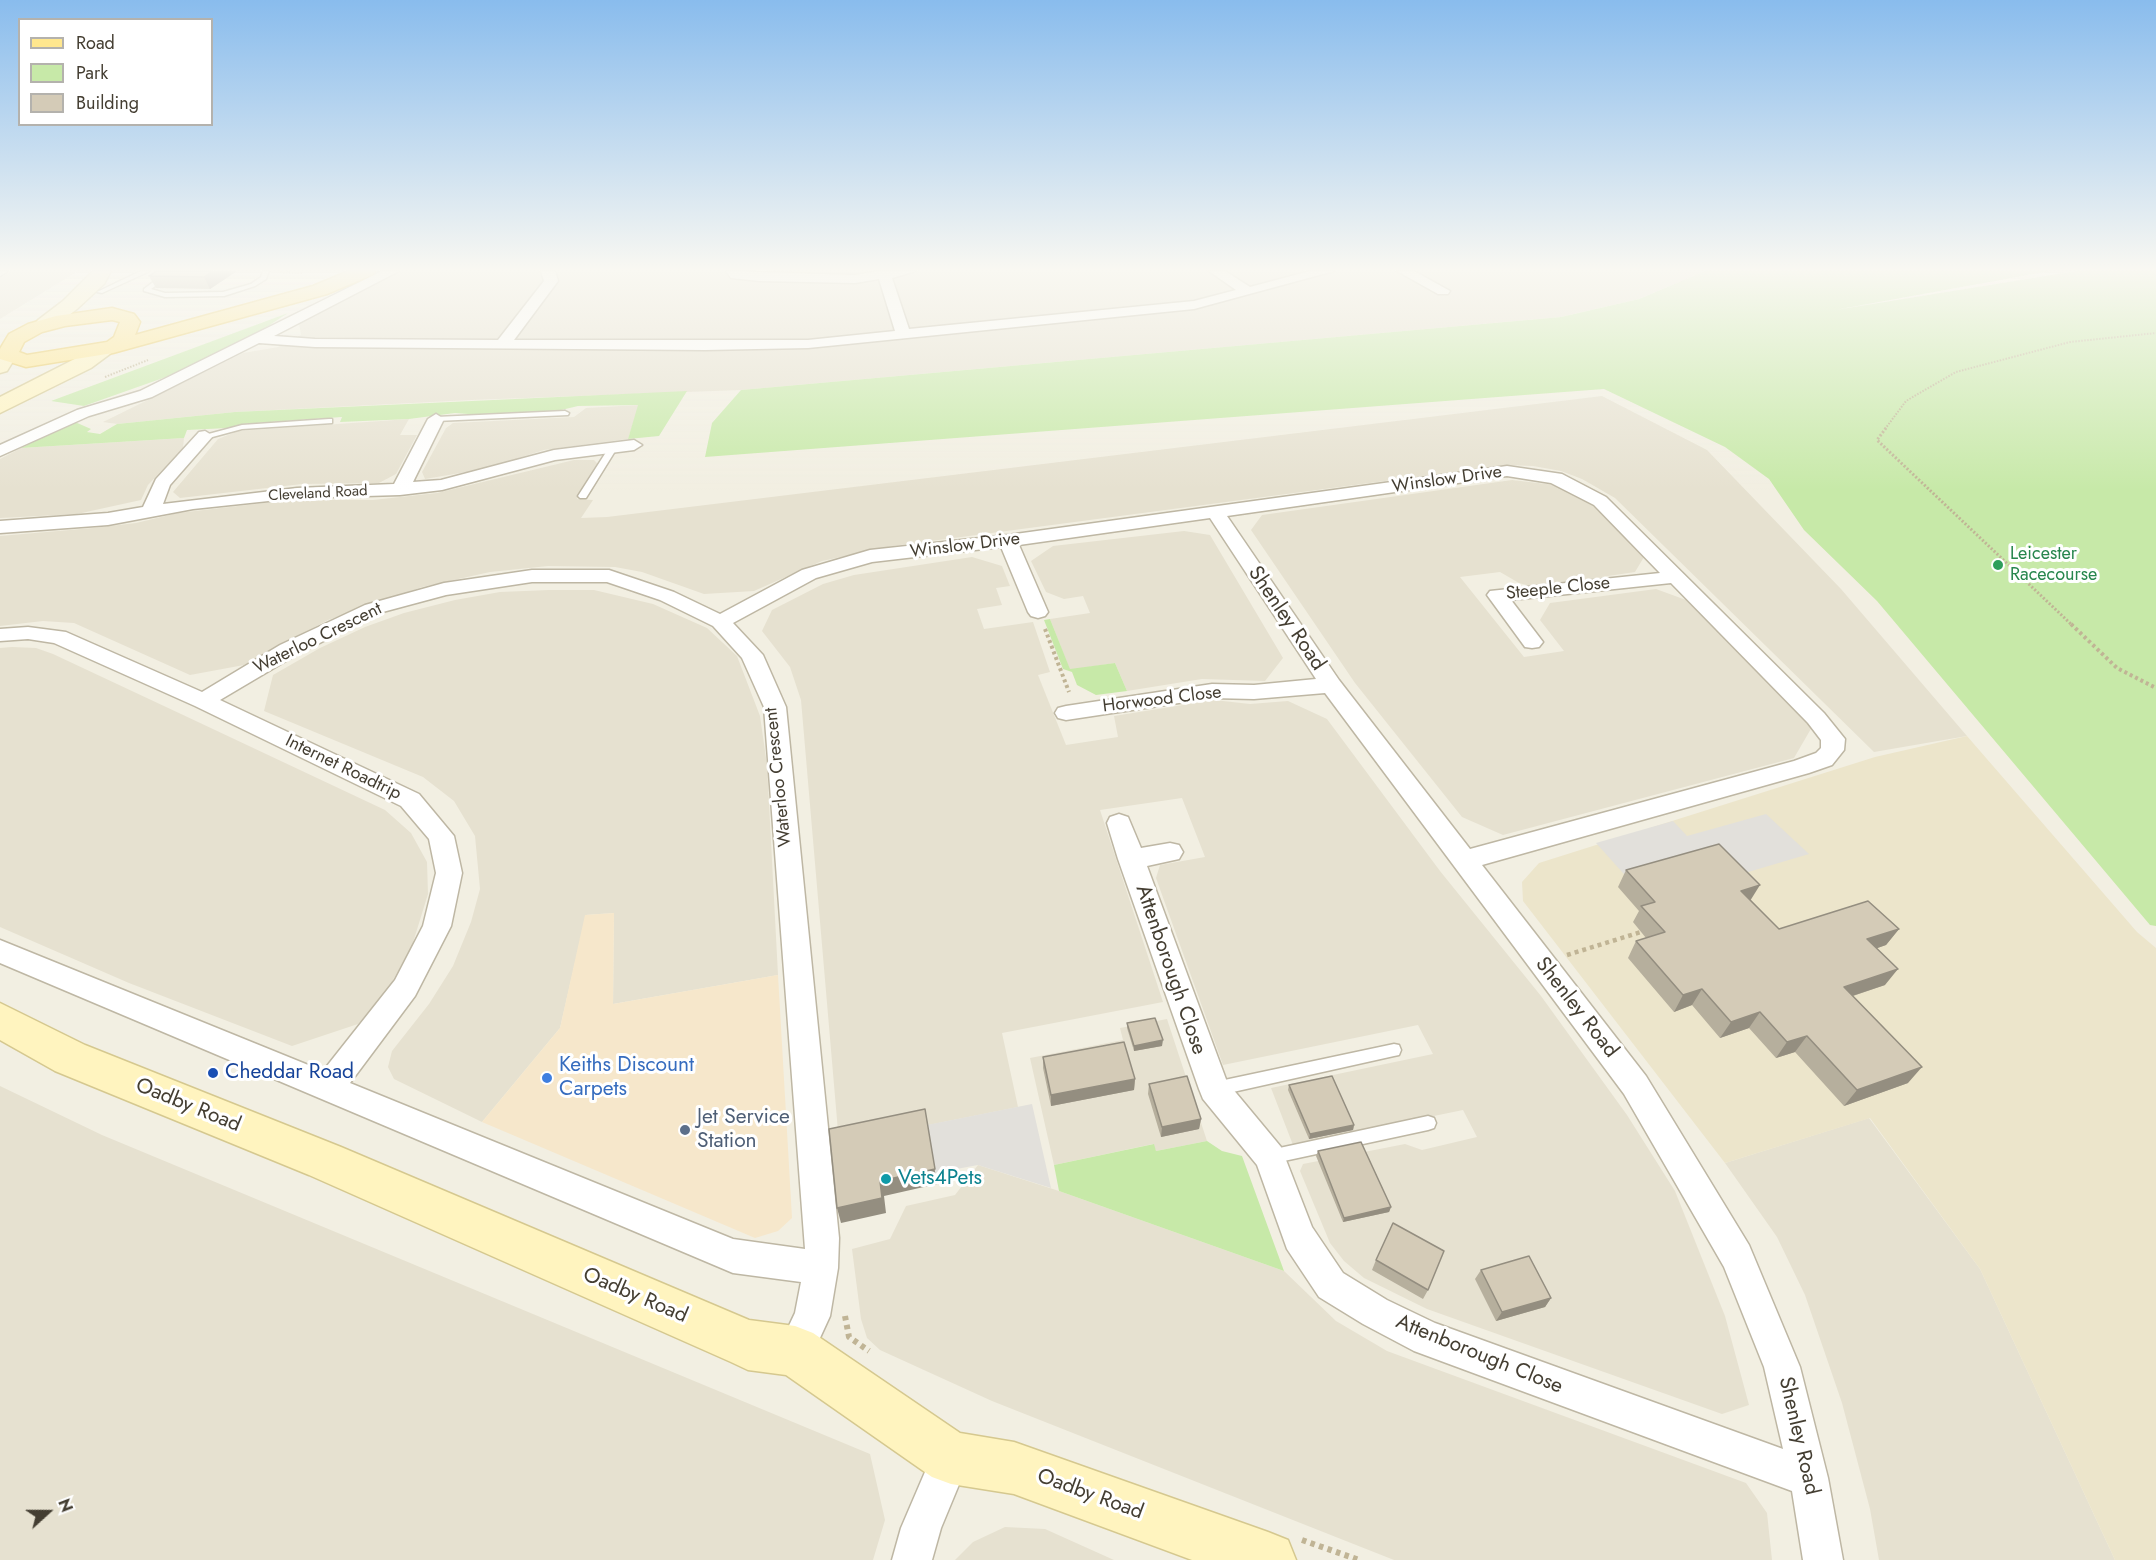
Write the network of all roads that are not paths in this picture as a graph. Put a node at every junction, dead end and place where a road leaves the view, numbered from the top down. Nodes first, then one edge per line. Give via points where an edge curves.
1 (13, 344) edge
2 (117, 344) edge
3 (125, 344) edge
4 (249, 344) edge
5 (465, 344) edge
6 (503, 344) joint
7 (810, 344) edge
8 (110, 348) junction
9 (6, 359) edge
10 (146, 394) junction
11 (163, 401) dead end
12 (0, 405) edge
13 (565, 413) dead end
14 (436, 419) joint
15 (329, 421) dead end
16 (205, 436) joint
17 (634, 446) dead end
18 (614, 448) junction
19 (0, 451) edge
20 (400, 490) junction
21 (583, 496) dead end
22 (151, 510) junction
23 (1216, 513) junction
24 (0, 527) edge
25 (1008, 541) junction
26 (1676, 577) junction
27 (1038, 612) road end
28 (720, 622) junction
29 (0, 635) edge
30 (1532, 642) dead end
31 (1330, 685) junction
32 (202, 701) junction
33 (1071, 712) road end
34 (1119, 823) dead end
35 (1170, 852) dead end
36 (1131, 859) junction
37 (1464, 860) junction
38 (0, 951) edge
39 (0, 1020) edge
40 (1394, 1050) dead end
41 (330, 1086) junction
42 (1214, 1089) junction
43 (1428, 1123) dead end
44 (1269, 1157) junction
45 (821, 1268) junction
46 (795, 1351) junction
47 (951, 1458) junction
48 (1809, 1478) junction
49 (1280, 1548) edge
50 (912, 1560) edge
51 (1823, 1560) edge

1 - 9 main road
2 - 8 main road
3 - 8 main road
4 - 10 street
5 - 6 street
6 - 7 street
8 - 9 main road
8 - 12 main road
10 - 11 street
10 - 19 street via 82,413
13 - 14 lane
14 - 20 street
15 - 16 lane via 242,427
16 - 22 street via 162,483
17 - 18 street, Cleveland Road
18 - 20 street, Cleveland Road via 554,455 462,481
18 - 21 lane
20 - 22 street, Cleveland Road via 297,493
22 - 24 street, Cleveland Road via 108,519
23 - 25 street, Winslow Drive
23 - 26 street, Winslow Drive via 1507,471 1556,478 1600,501
23 - 31 street, Shenley Road
25 - 27 street
25 - 28 street, Winslow Drive via 860,559 809,574
26 - 30 street, Steeple Close via 1497,595
26 - 37 street, Winslow Drive via 1816,718 1833,739 1832,750 1824,759 1801,767
28 - 32 street, Waterloo Crescent via 668,596 609,576 532,576 444,589 372,609 288,650
28 - 45 street, Waterloo Crescent via 752,655 775,707 822,1238
29 - 32 street, Internet Roadtrip via 59,637
31 - 33 street, Horwood Close via 1254,692 1212,691
31 - 37 street, Shenley Road
32 - 41 street, Internet Roadtrip via 410,801 441,836 449,873 437,926 405,988
34 - 36 street, Attenborough Close
35 - 36 street, Attenborough Close
36 - 42 street, Attenborough Close
37 - 48 street, Shenley Road via 1635,1085 1737,1257 1782,1367
38 - 41 street
39 - 46 main road, Oadby Road via 70,1058 325,1161 748,1345
40 - 42 lane
41 - 45 street via 733,1256
42 - 44 street, Attenborough Close
43 - 44 lane
44 - 48 street, Attenborough Close via 1299,1237 1331,1285 1375,1312 1427,1338
45 - 46 street, Waterloo Crescent via 812,1316
46 - 47 main road, Oadby Road
47 - 49 main road, Oadby Road via 1014,1468
47 - 50 street via 921,1528
48 - 51 street, Shenley Road

